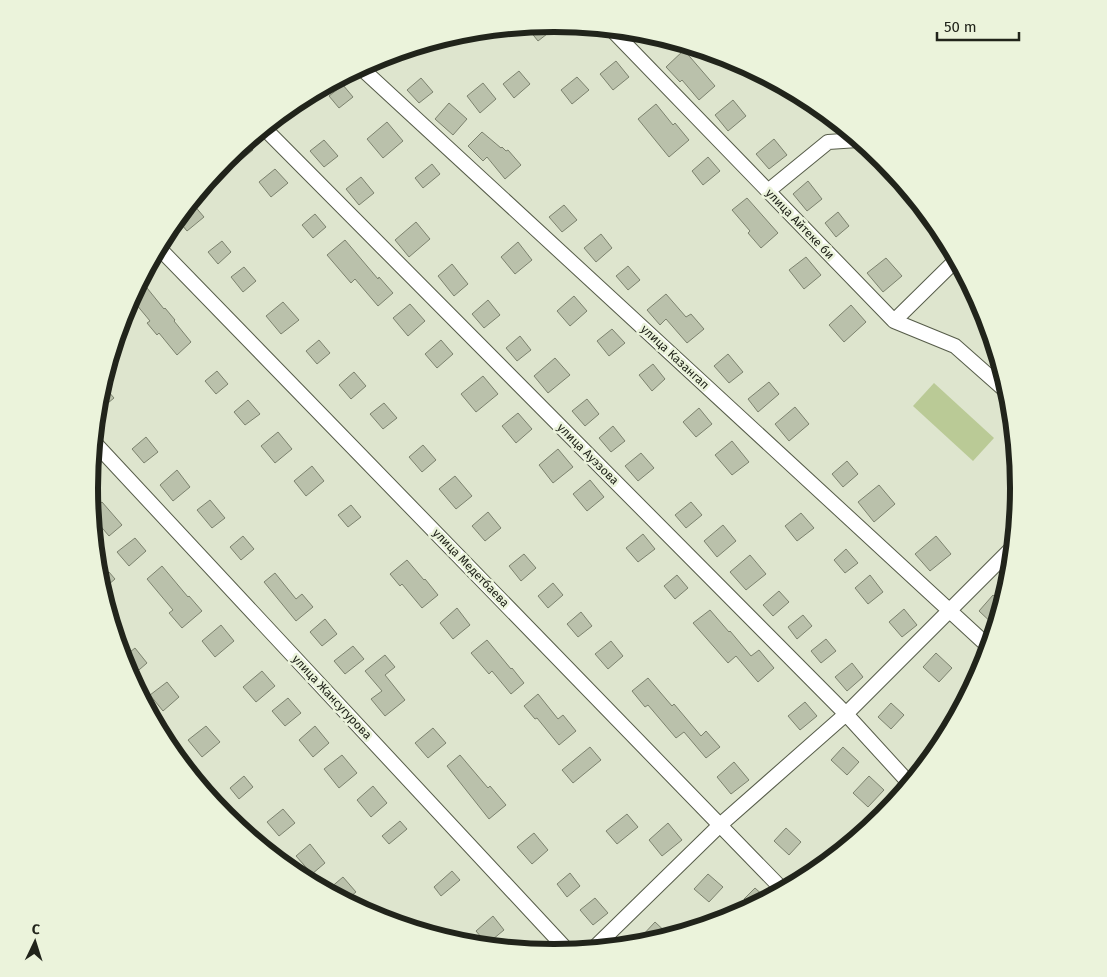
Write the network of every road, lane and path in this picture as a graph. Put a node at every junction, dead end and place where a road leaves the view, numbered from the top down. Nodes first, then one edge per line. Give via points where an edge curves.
1 (618, 37) edge
2 (367, 73) edge
3 (269, 133) edge
4 (848, 141) edge
5 (768, 191) junction
6 (163, 253) edge
7 (950, 265) edge
8 (894, 321) junction
9 (997, 382) edge
10 (99, 446) edge
11 (1005, 555) edge
12 (950, 610) junction
13 (983, 641) edge
14 (846, 714) junction
15 (905, 778) edge
16 (720, 825) junction
17 (778, 885) edge
18 (600, 942) edge
19 (561, 944) edge

1 - 5 street, улица Айтеке би
2 - 12 street, улица Казангап
3 - 14 street, улица Ауэзова
4 - 5 street via 828,142
5 - 8 street, улица Айтеке би
6 - 16 street, улица Медетбаева
7 - 8 street
8 - 9 street, улица Айтеке би via 955,346
10 - 19 street, улица Жансугурова
11 - 12 street
12 - 13 street, улица Казангап
12 - 14 street
14 - 15 street, улица Ауэзова
14 - 16 street
16 - 17 street, улица Медетбаева
16 - 18 street

